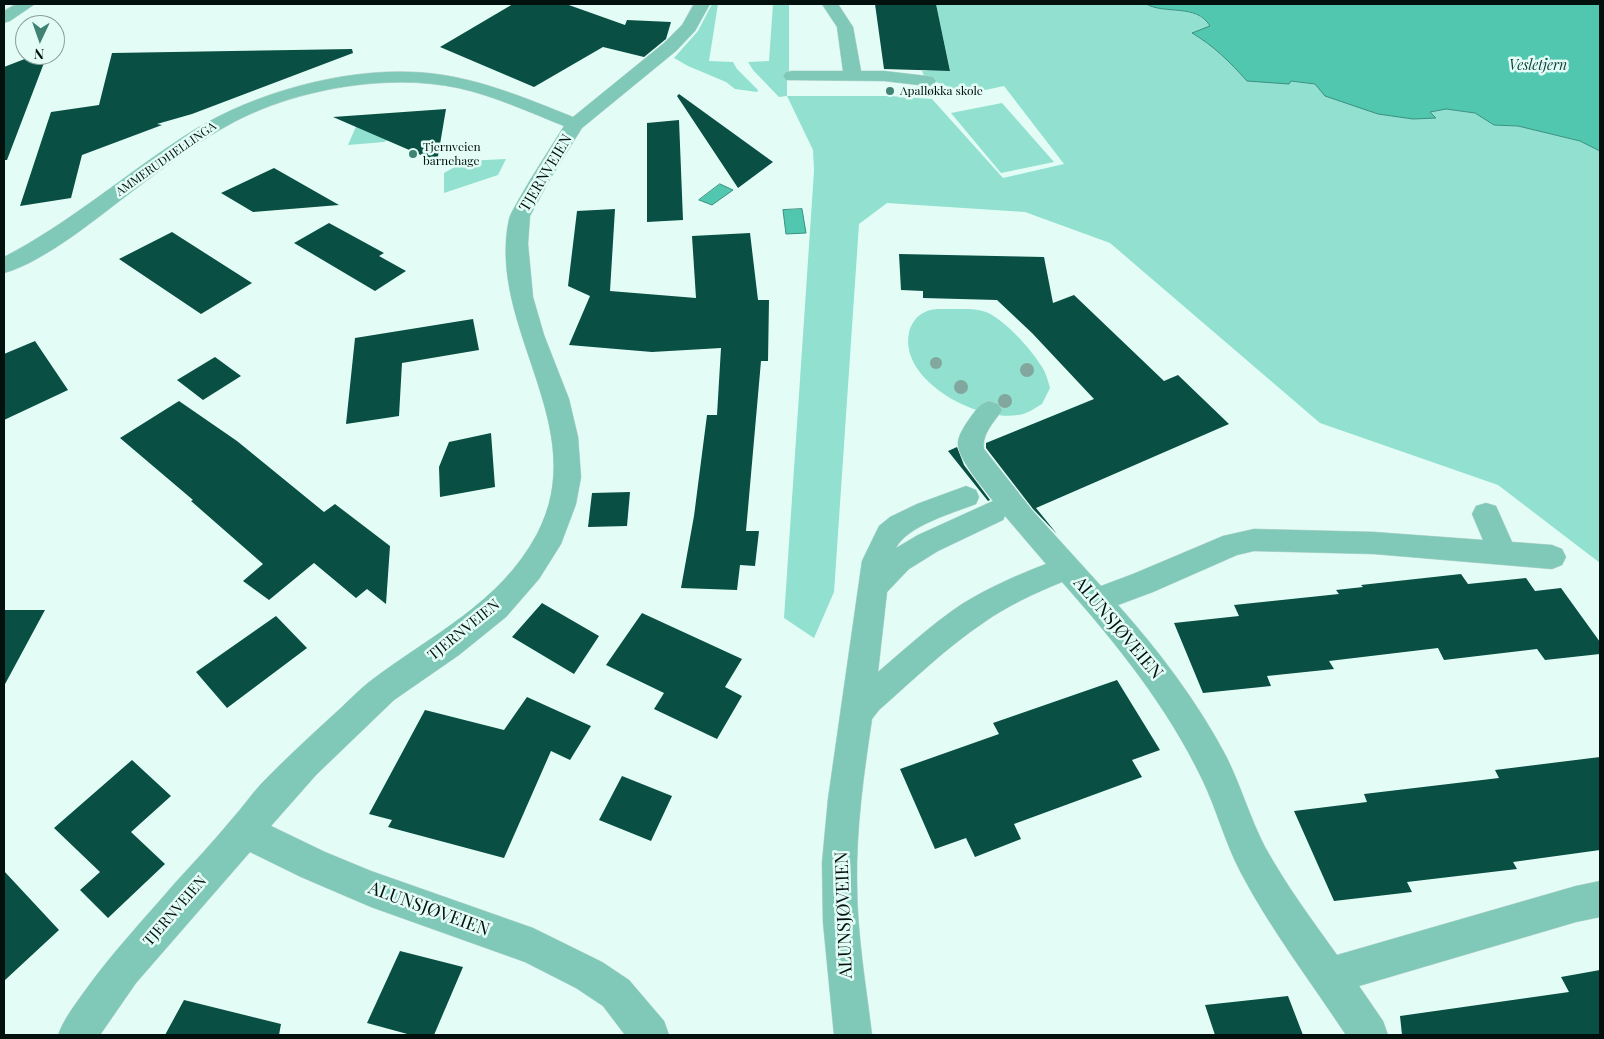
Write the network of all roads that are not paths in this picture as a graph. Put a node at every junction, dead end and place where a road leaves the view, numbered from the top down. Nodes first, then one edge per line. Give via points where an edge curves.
1 (27, 4) edge
2 (702, 4) edge
3 (830, 4) edge
4 (4, 18) edge
5 (792, 76) dead end
6 (853, 76) junction
7 (927, 81) dead end
8 (575, 124) junction
9 (4, 266) edge
10 (989, 410) dead end
11 (966, 497) dead end
12 (993, 512) dead end
13 (1486, 514) dead end
14 (1503, 553) junction
15 (1552, 557) dead end
16 (1067, 568) junction
17 (873, 587) junction
18 (1096, 600) junction
19 (858, 714) junction
20 (245, 831) junction
21 (1600, 899) edge
22 (1330, 976) junction
23 (77, 1035) edge
24 (650, 1035) edge
25 (853, 1035) edge
26 (1369, 1035) edge

1 - 4 street
2 - 8 street, TJERNVEIEN via 689,27 670,47
3 - 6 street via 845,27
5 - 6 street
6 - 7 street
8 - 9 street, AMMERUDHELLINGA via 456,82 402,78 318,88 259,104 221,121 180,147 76,224
8 - 20 street, TJERNVEIEN via 524,206 517,229 522,297 532,336 557,399 565,437 568,477 551,536 529,571 496,608 448,646 383,690 304,764
10 - 16 street via 971,440 972,450 991,479
11 - 17 street via 918,516 890,534 876,561
12 - 17 street via 898,561
13 - 14 street
14 - 15 street
14 - 18 street via 1374,543 1254,540 1234,544
16 - 18 street, ALUNSJØVEIEN
16 - 19 street, ALUNSJØVEIEN via 1027,584 972,613 876,693
17 - 19 street
18 - 22 street, ALUNSJØVEIEN via 1150,664 1183,711 1214,768 1259,870
19 - 25 street, ALUNSJØVEIEN via 842,827 839,884
20 - 23 street, TJERNVEIEN via 123,970
20 - 24 street, ALUNSJØVEIEN via 371,889 533,947 616,993
21 - 22 street
22 - 26 street, ALUNSJØVEIEN

